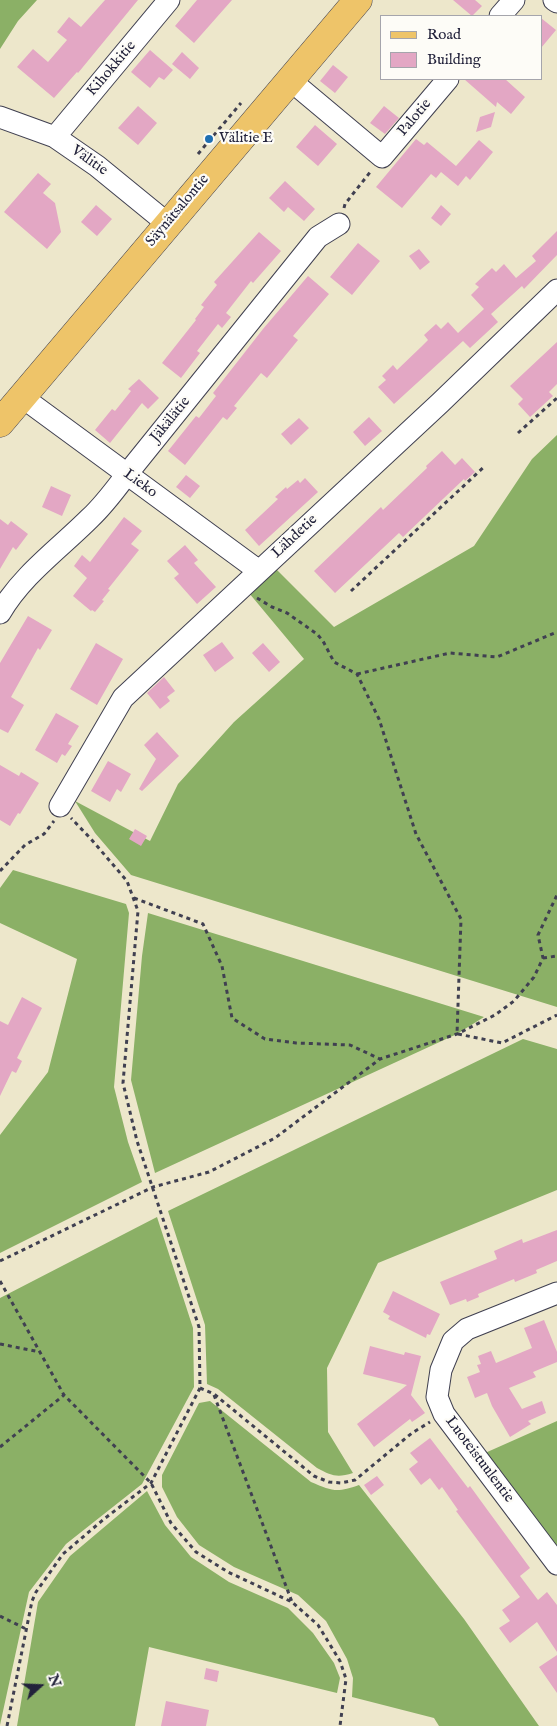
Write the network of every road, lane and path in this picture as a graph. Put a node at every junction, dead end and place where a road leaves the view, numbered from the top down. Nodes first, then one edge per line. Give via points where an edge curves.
1 (169, 0) edge
2 (358, 0) edge
3 (514, 0) edge
4 (501, 15) edge
5 (290, 80) junction
6 (447, 80) edge
7 (0, 117) edge
8 (55, 137) junction
9 (382, 156) junction
10 (168, 224) junction
11 (339, 224) joint
12 (557, 290) edge
13 (22, 397) junction
14 (557, 398) edge
15 (0, 423) edge
16 (518, 433) dead end
17 (485, 466) dead end
18 (127, 474) junction
19 (252, 577) junction
20 (351, 591) dead end
21 (0, 613) edge
22 (557, 632) edge
23 (356, 674) junction
24 (60, 806) junction
25 (0, 871) edge
26 (557, 896) edge
27 (133, 898) junction
28 (557, 956) edge
29 (543, 958) junction
30 (556, 1017) edge
31 (457, 1034) junction
32 (380, 1059) junction
33 (153, 1187) junction
34 (0, 1261) edge
35 (0, 1281) edge
36 (557, 1293) edge
37 (0, 1344) edge
38 (40, 1352) junction
39 (200, 1388) junction
40 (214, 1394) junction
41 (64, 1395) junction
42 (444, 1414) junction
43 (0, 1447) edge
44 (151, 1483) junction
45 (557, 1564) edge
46 (292, 1602) junction
47 (0, 1616) edge
48 (26, 1629) junction
49 (7, 1726) edge
50 (340, 1726) edge

1 - 8 street, Kihokkitie
2 - 5 main road, Säynätsalontie
3 - 4 street
5 - 9 street
5 - 10 main road, Säynätsalontie
6 - 9 street, Palotie
7 - 8 street, Välitie
8 - 10 street, Välitie via 98,166
9 - 11 path via 345,204
10 - 13 main road, Säynätsalontie
11 - 18 street, Jäkälätie via 318,237
12 - 19 street, Lähdetie
13 - 15 main road, Säynätsalontie
13 - 18 street, Lieko
14 - 16 path
17 - 20 path
18 - 19 street, Lieko
18 - 21 street, Jäkälätie via 96,512 30,573
19 - 23 path via 256,597 307,626 323,641 334,662
19 - 24 street, Lähdetie via 123,698
22 - 23 path via 498,657 450,653
23 - 31 path via 379,719 416,834 461,919
24 - 25 path via 54,823 44,834 25,845
24 - 27 path via 92,838 127,881
26 - 29 path via 538,935
27 - 32 path via 203,924 222,966 232,1018 265,1039 296,1044 350,1045
27 - 33 path via 138,911 122,1083
28 - 29 path
29 - 31 path via 534,977 514,1001 495,1015
30 - 31 path via 502,1043
31 - 32 path
32 - 33 path via 275,1138 209,1172
33 - 34 path
33 - 39 path via 199,1327
35 - 38 path
36 - 42 street, Luoteistuulentie via 467,1329 453,1341 441,1370 437,1397
37 - 38 path
38 - 41 path
39 - 40 path
39 - 44 path
40 - 42 path via 314,1476 329,1482 355,1480 412,1434
40 - 46 path
41 - 43 path
41 - 44 path
42 - 45 street, Luoteistuulentie
44 - 46 path via 171,1523 196,1552 228,1572
44 - 48 path via 63,1554 36,1592
46 - 50 path via 318,1625 340,1661 346,1679
47 - 48 path
48 - 49 path

